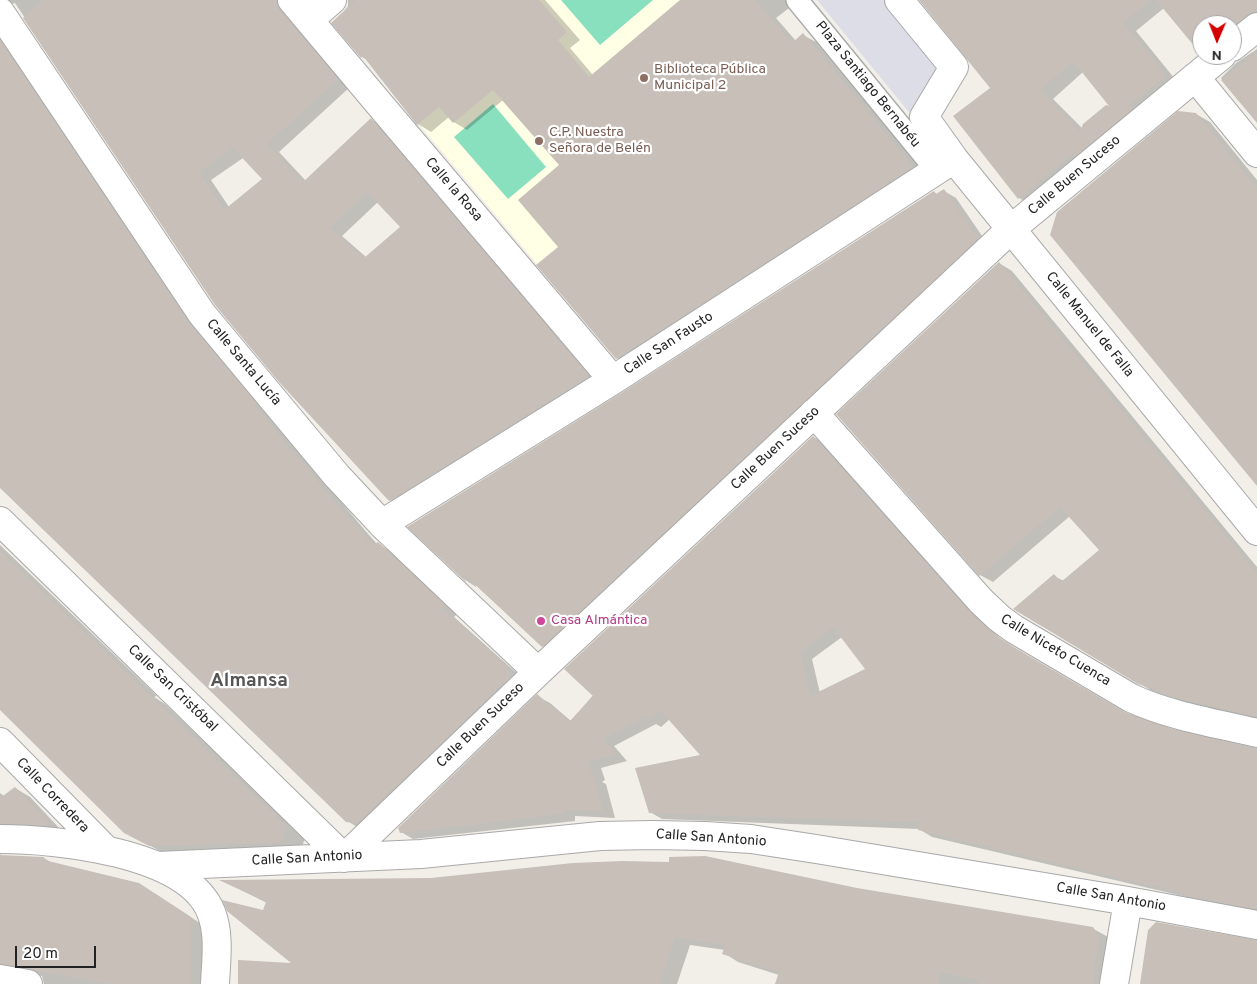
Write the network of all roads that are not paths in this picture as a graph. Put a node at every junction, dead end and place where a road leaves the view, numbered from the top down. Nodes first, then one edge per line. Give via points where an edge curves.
1 (332, 0) edge
2 (797, 0) edge
3 (899, 0) edge
4 (301, 10) edge
5 (6, 12) edge
6 (1257, 27) edge
7 (1242, 39) edge
8 (1210, 65) edge
9 (1195, 77) junction
10 (1257, 153) edge
11 (946, 165) junction
12 (1011, 229) junction
13 (614, 380) junction
14 (814, 413) junction
15 (0, 520) edge
16 (382, 524) junction
17 (1257, 531) edge
18 (538, 672) junction
19 (1257, 733) edge
20 (0, 742) edge
21 (0, 839) edge
22 (105, 849) junction
23 (344, 858) junction
24 (158, 866) junction
25 (1128, 901) junction
26 (1257, 925) edge
27 (0, 979) edge
28 (28, 984) edge
29 (215, 984) edge
30 (1114, 984) edge

1 - 4 street
2 - 11 street, Plaza Santiago Bernabéu
3 - 11 street, Calle Manuel de Falla via 954,67 924,117
4 - 13 street, Calle la Rosa
5 - 16 street, Calle Santa Lucía via 202,314 337,476
6 - 7 street
8 - 9 street, Calle Buen Suceso
9 - 10 street
9 - 12 street, Calle Buen Suceso
11 - 12 street, Calle Manuel de Falla
11 - 13 street, Calle San Fausto
12 - 14 street, Calle Buen Suceso
12 - 17 street, Calle Manuel de Falla
13 - 16 street, Calle San Fausto
14 - 18 street, Calle Buen Suceso
14 - 19 street, Calle Niceto Cuenca via 999,618 1145,704
15 - 23 street, Calle San Cristóbal
16 - 18 street, Calle Santa Lucía
18 - 23 street, Calle Buen Suceso
20 - 22 street, Calle Corredera
21 - 22 street
22 - 24 street
23 - 24 street, Calle San Antonio
23 - 25 street, Calle San Antonio via 420,854 600,836 705,836 816,849
24 - 29 street via 194,888 207,902 216,931
25 - 26 street, Calle San Antonio
25 - 30 street
27 - 28 street

